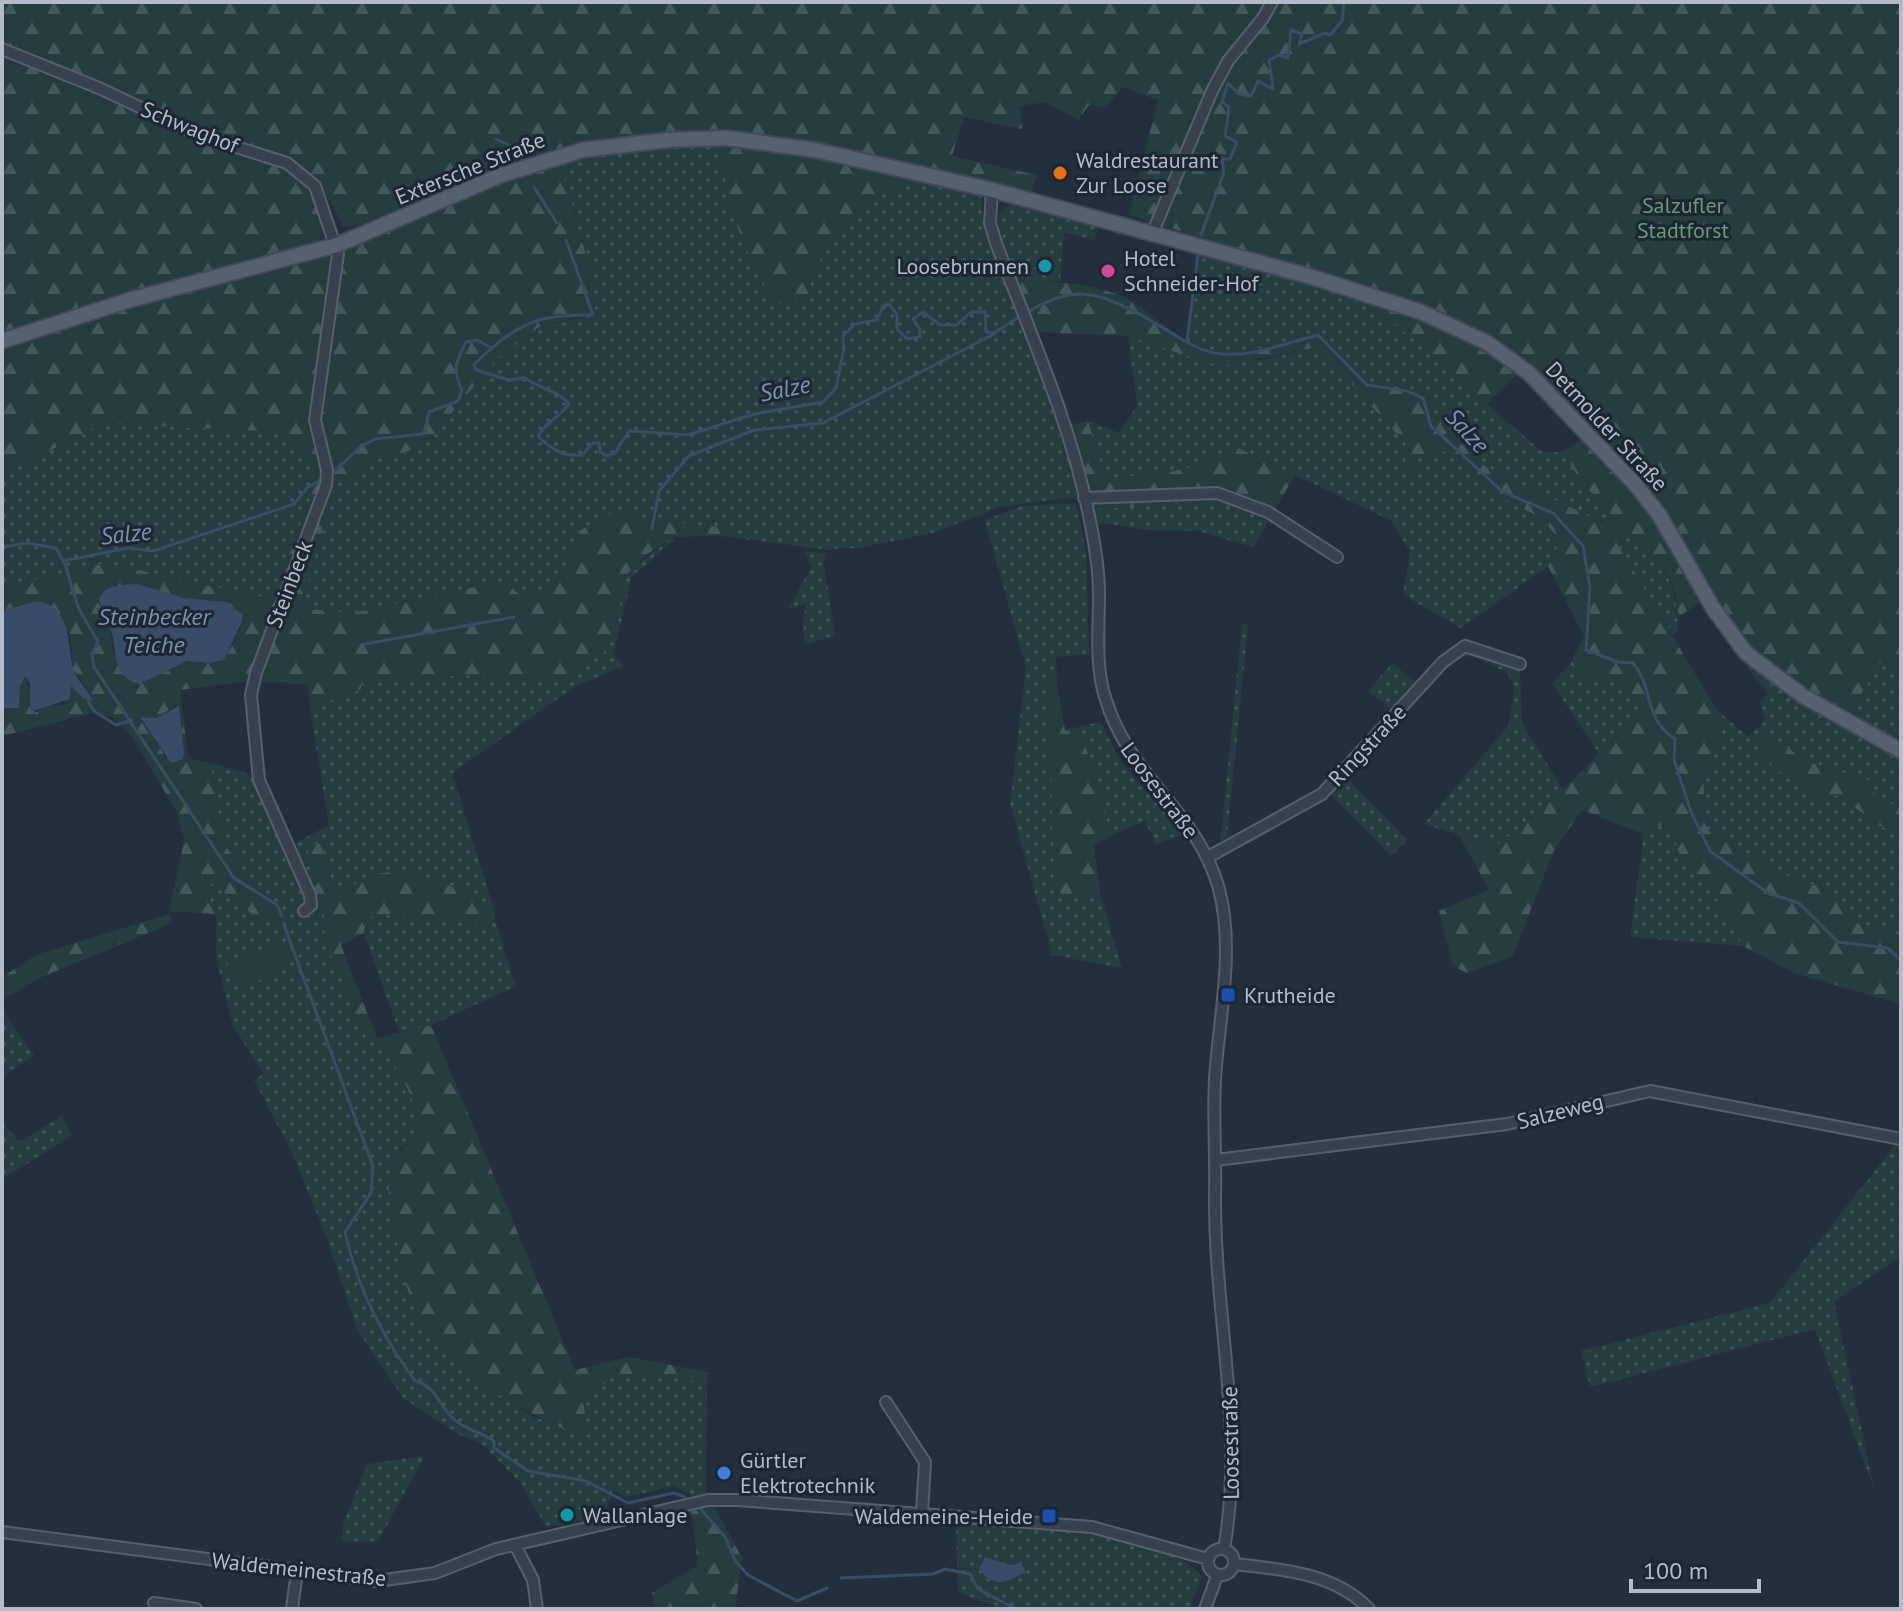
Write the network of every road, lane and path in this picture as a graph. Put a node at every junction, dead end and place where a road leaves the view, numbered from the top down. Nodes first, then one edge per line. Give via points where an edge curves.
1 (1272, 2) edge
2 (2, 49) edge
3 (992, 190) junction
4 (1152, 234) junction
5 (337, 245) junction
6 (1200, 245) joint
7 (2, 341) edge
8 (1084, 498) junction
9 (1337, 557) dead end
10 (1520, 664) dead end
11 (1901, 751) edge
12 (1208, 857) junction
13 (304, 911) dead end
14 (1901, 1139) edge
15 (1216, 1160) junction
16 (886, 1402) dead end
17 (922, 1513) junction
18 (2, 1532) edge
19 (515, 1545) junction
20 (1224, 1549) junction
21 (1208, 1559) junction
22 (1234, 1564) junction
23 (297, 1571) junction
24 (1217, 1576) junction
25 (154, 1603) dead end
26 (196, 1609) edge
27 (292, 1609) edge
28 (537, 1609) edge
29 (1205, 1609) edge
30 (1369, 1609) edge

1 - 4 street via 1212,91
2 - 5 street, Schwaghof via 201,136 298,169 323,199
3 - 4 main road, Extersche Straße
3 - 5 main road, Extersche Straße via 815,150 727,138 655,141 540,161
3 - 8 street, Loosestraße via 990,223
4 - 6 main road, Extersche Straße
5 - 7 main road, Extersche Straße via 133,299
5 - 13 street, Steinbeck via 315,420 326,485 251,695 259,780 310,895 311,905
6 - 11 main road, Detmolder Straße via 1421,312 1508,357 1635,484 1746,653 1803,696
8 - 9 street via 1217,493 1268,512
8 - 12 street, Loosestraße via 1097,559 1100,662 1110,716 1135,764
10 - 12 street, Ringstraße via 1465,646 1443,662 1322,794
12 - 15 street, Loosestraße via 1225,933 1215,1083
14 - 15 street, Salzeweg via 1650,1091 1507,1124
15 - 20 street, Loosestraße via 1232,1419 1231,1512
16 - 17 street via 925,1462
17 - 19 street, Waldemeinestraße via 708,1500
17 - 21 street, Waldemeinestraße via 1092,1527
18 - 23 street, Waldemeinestraße
19 - 23 street, Waldemeinestraße via 407,1578 377,1581
19 - 28 street via 533,1580
20 - 21 street
20 - 22 street
21 - 24 street
22 - 24 street via 1228,1574
22 - 30 street via 1313,1576
23 - 27 street
24 - 29 street
25 - 26 street

